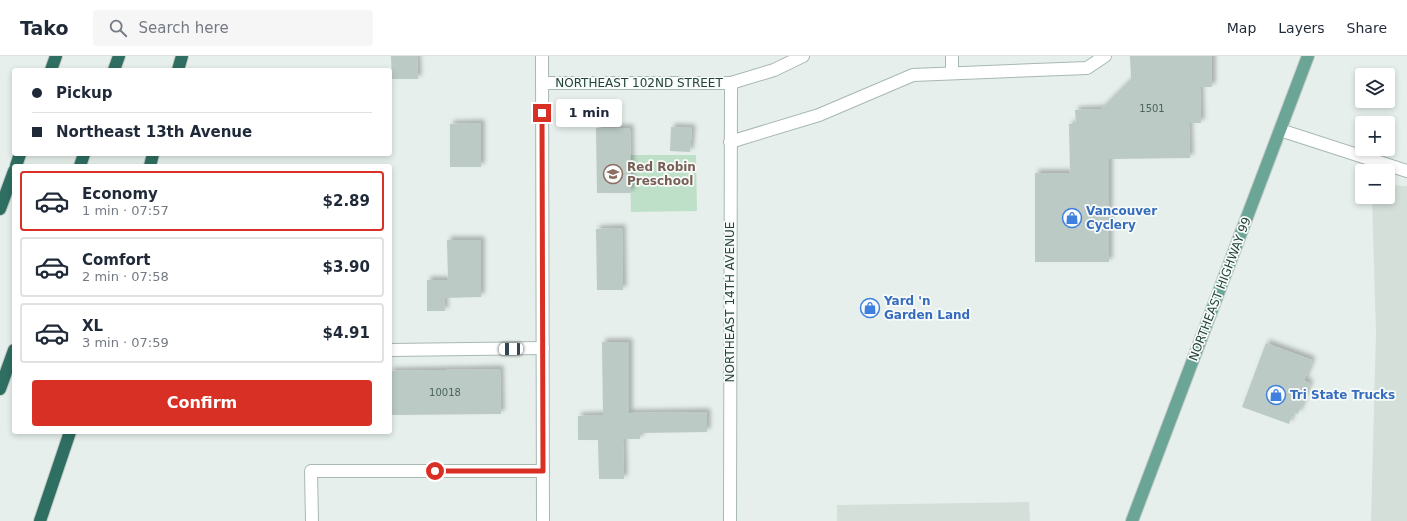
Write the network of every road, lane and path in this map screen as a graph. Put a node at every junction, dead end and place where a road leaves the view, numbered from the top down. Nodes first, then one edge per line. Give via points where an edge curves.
1 (56, 56) edge
2 (119, 56) edge
3 (182, 56) edge
4 (542, 56) edge
5 (803, 56) edge
6 (952, 56) edge
7 (1105, 56) edge
8 (1304, 57) edge
9 (51, 68) edge
10 (115, 68) edge
11 (179, 68) edge
12 (952, 73) junction
13 (542, 83) junction
14 (730, 83) junction
15 (1280, 130) junction
16 (730, 142) junction
17 (1407, 171) edge
18 (12, 176) edge
19 (0, 209) edge
20 (543, 348) junction
21 (392, 350) edge
22 (12, 356) edge
23 (0, 389) edge
24 (69, 434) edge
25 (543, 471) junction
26 (40, 521) edge
27 (312, 521) edge
28 (543, 521) edge
29 (730, 521) edge
30 (1132, 521) edge

1 - 9 highway
2 - 10 highway
3 - 11 highway
4 - 13 street
5 - 14 street, NORTHEAST 102ND STREET via 774,70
6 - 12 street
7 - 12 street via 1087,68
8 - 15 main road, NORTHEAST HIGHWAY 99
12 - 16 street via 913,75 819,115
13 - 14 street, NORTHEAST 102ND STREET
13 - 20 street
14 - 16 street, NORTHEAST 14TH AVENUE
15 - 17 street
15 - 30 main road, NORTHEAST HIGHWAY 99
16 - 29 street, NORTHEAST 14TH AVENUE
18 - 19 highway
20 - 21 street
20 - 25 street
22 - 23 highway
24 - 26 highway
25 - 27 street via 311,471
25 - 28 street

